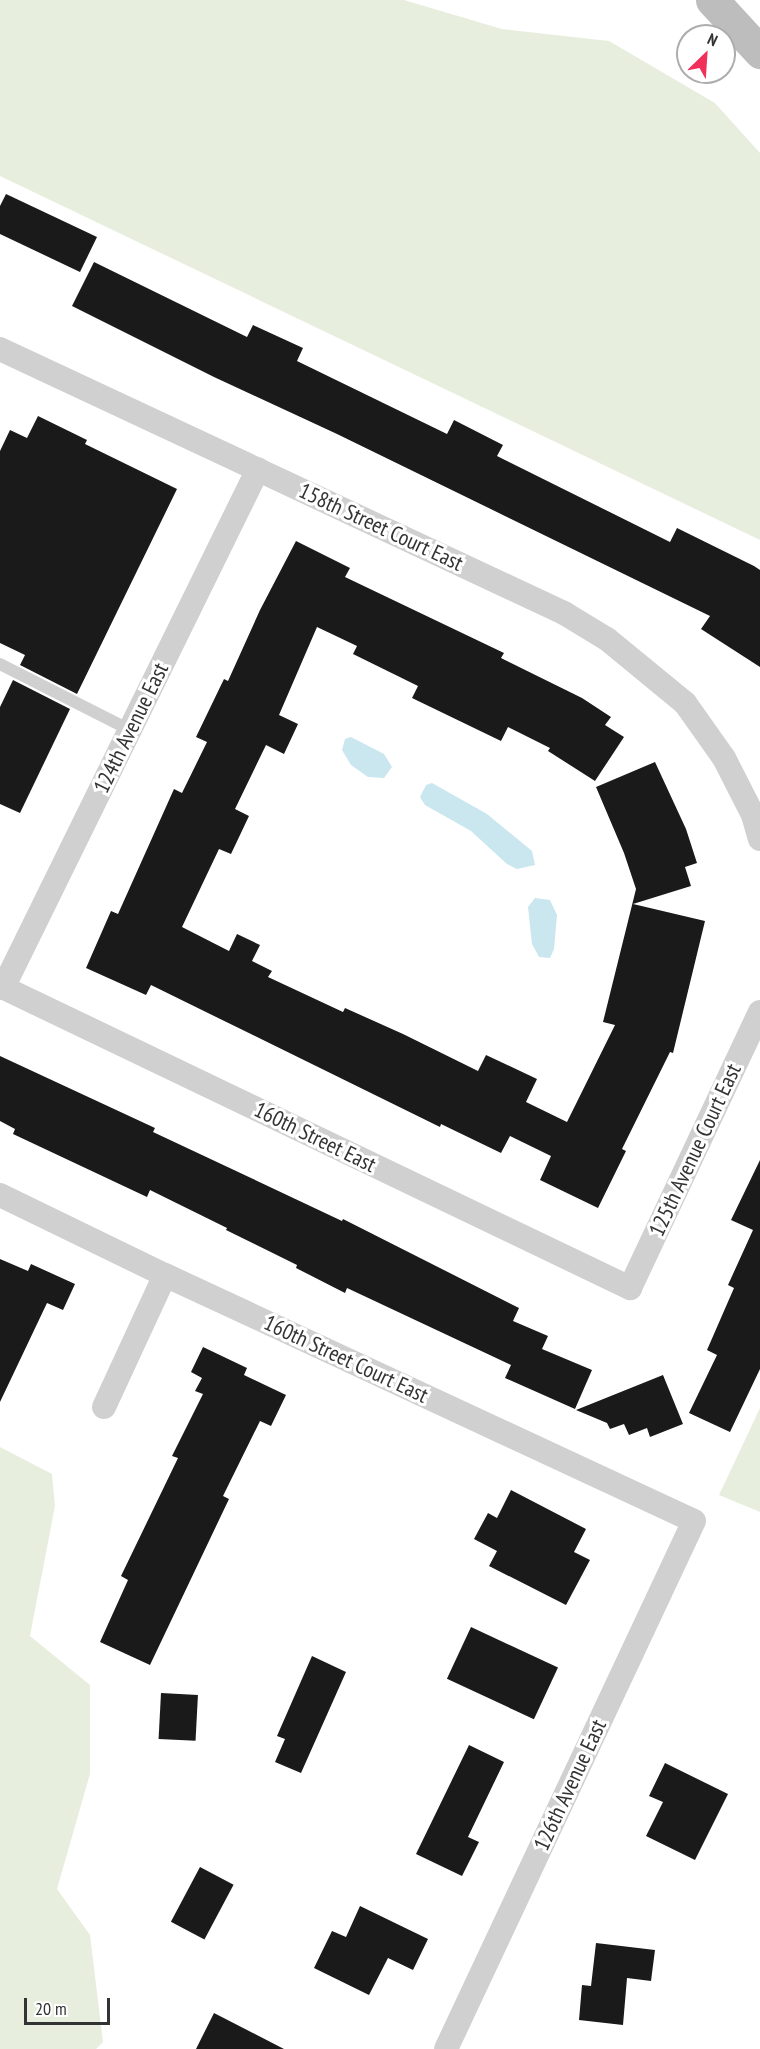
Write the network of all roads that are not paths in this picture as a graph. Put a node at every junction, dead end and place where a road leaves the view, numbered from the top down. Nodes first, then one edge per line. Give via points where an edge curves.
1 (712, 0) edge
2 (760, 52) edge
3 (0, 349) edge
4 (258, 469) junction
5 (0, 664) edge
6 (130, 730) junction
7 (760, 839) edge
8 (2, 987) edge
9 (760, 1012) edge
10 (0, 1195) edge
11 (165, 1275) junction
12 (630, 1288) joint
13 (104, 1407) dead end
14 (694, 1521) joint
15 (446, 2049) edge

1 - 2 street
3 - 4 street, 158th Street Court East
4 - 6 street, 124th Avenue East
4 - 7 street, 158th Street Court East via 564,613 607,639 685,703 724,758 753,815
5 - 6 lane
6 - 8 street, 124th Avenue East
8 - 12 street, 160th Street East
9 - 12 street, 125th Avenue Court East
10 - 11 street, 160th Street Court East
11 - 13 street
11 - 14 street, 160th Street Court East
14 - 15 street, 126th Avenue East

